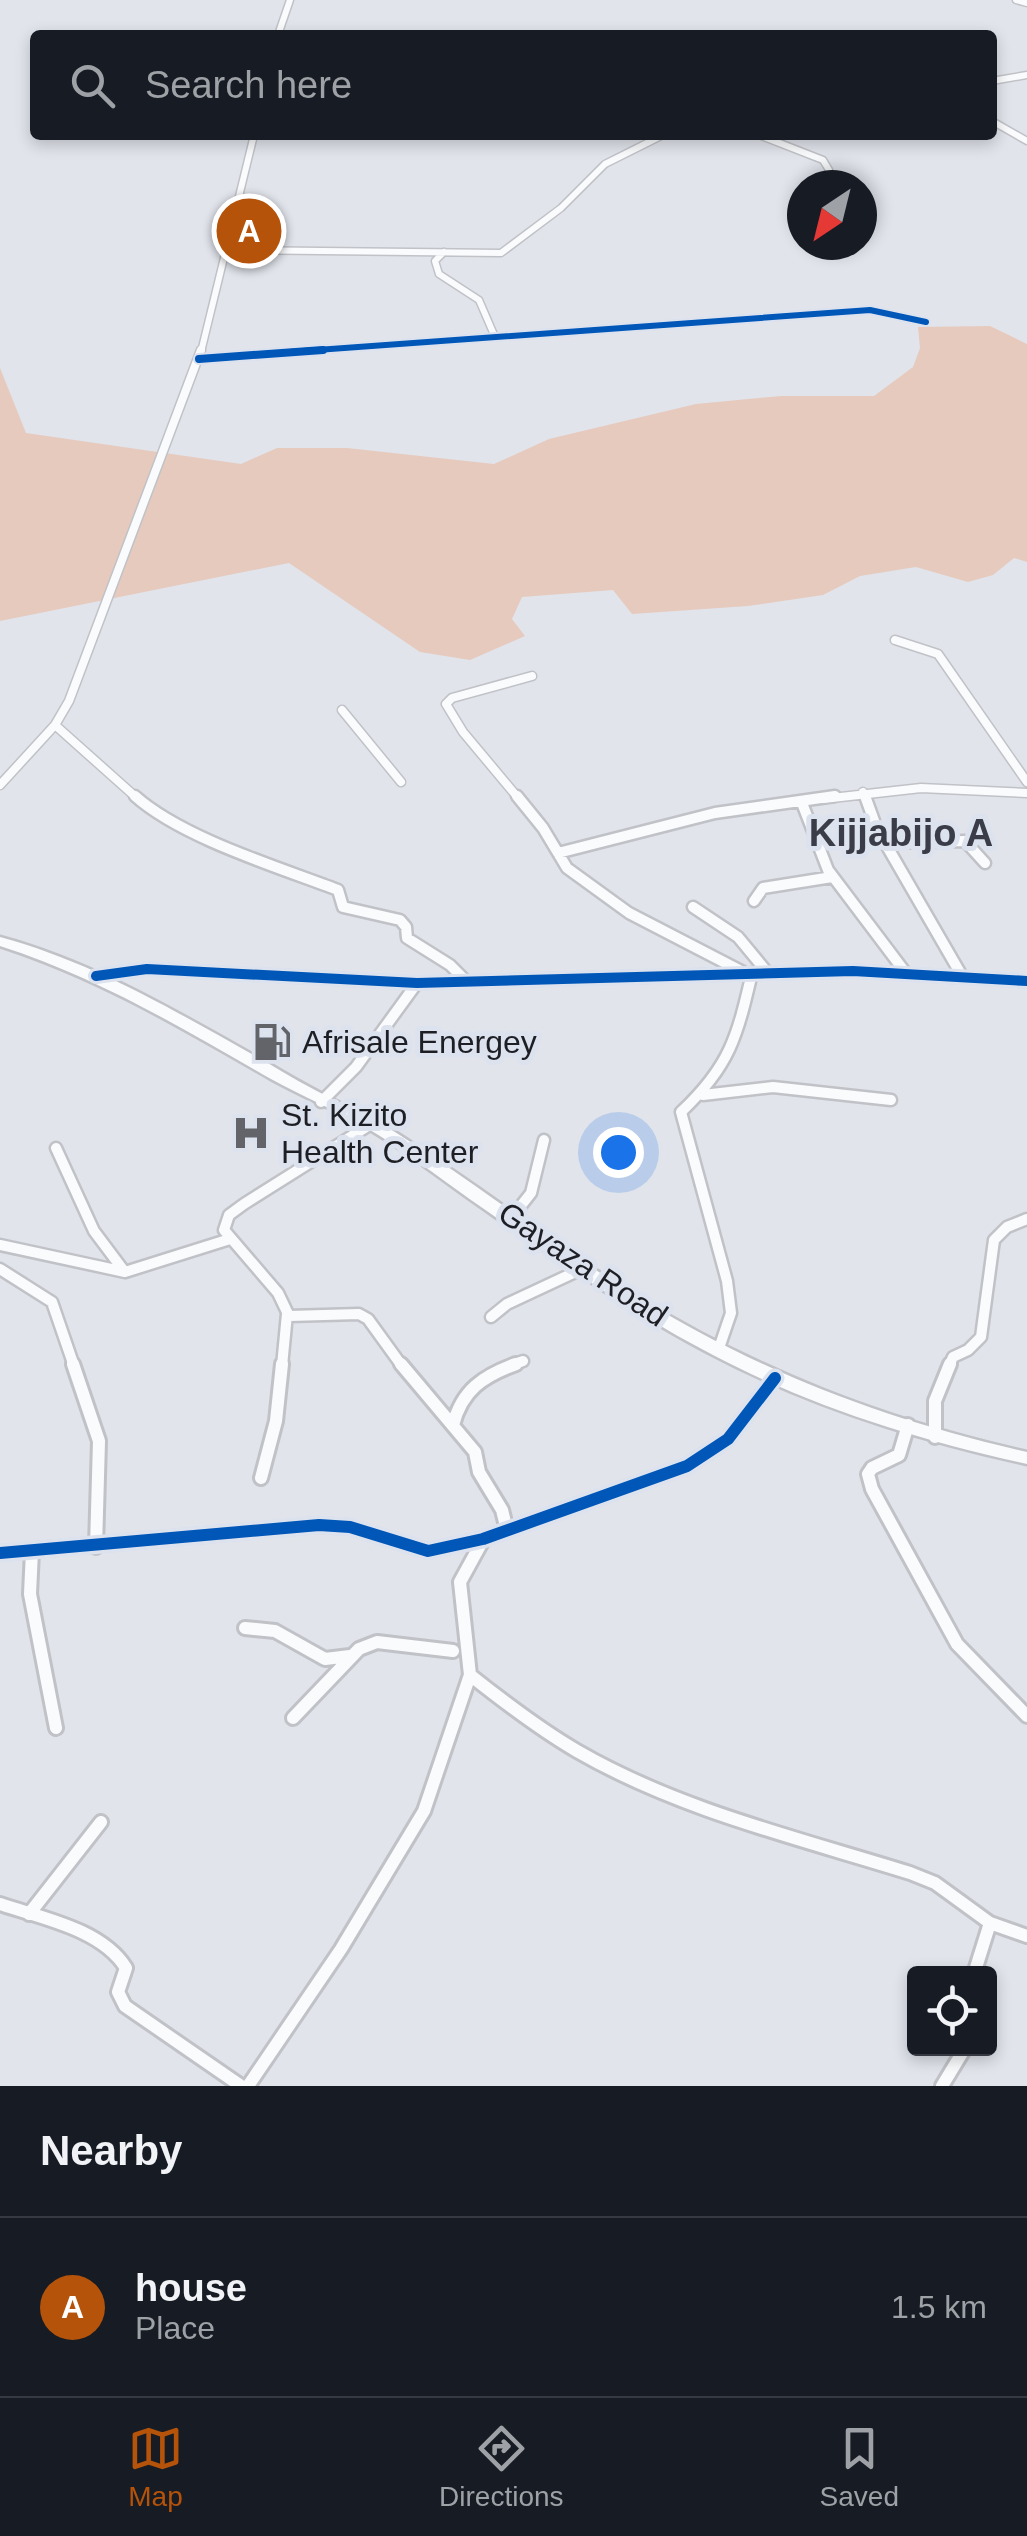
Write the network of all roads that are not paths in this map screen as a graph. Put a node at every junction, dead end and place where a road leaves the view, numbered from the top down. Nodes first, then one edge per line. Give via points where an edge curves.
1 (290, 0) edge
2 (1016, 0) edge
3 (1027, 3) edge
4 (280, 30) edge
5 (1027, 76) edge
6 (997, 80) edge
7 (997, 124) edge
8 (253, 140) edge
9 (653, 140) edge
10 (772, 140) edge
11 (1027, 142) edge
12 (829, 170) edge
13 (226, 250) junction
14 (445, 252) junction
15 (926, 322) dead end
16 (495, 337) junction
17 (199, 359) junction
18 (895, 640) dead end
19 (532, 676) dead end
20 (342, 710) dead end
21 (55, 725) junction
22 (401, 782) dead end
23 (1027, 782) edge
24 (0, 785) edge
25 (863, 792) junction
26 (1027, 793) edge
27 (802, 803) junction
28 (887, 843) junction
29 (558, 853) junction
30 (985, 863) dead end
31 (832, 877) junction
32 (754, 901) dead end
33 (693, 907) dead end
34 (0, 941) edge
35 (748, 972) junction
36 (767, 972) junction
37 (905, 972) junction
38 (96, 976) junction
39 (962, 976) junction
40 (1027, 981) edge
41 (467, 982) junction
42 (417, 983) junction
43 (697, 1096) junction
44 (891, 1100) dead end
45 (321, 1102) junction
46 (371, 1124) junction
47 (544, 1140) dead end
48 (56, 1148) dead end
49 (512, 1217) junction
50 (1027, 1219) edge
51 (230, 1239) junction
52 (0, 1245) edge
53 (585, 1267) junction
54 (0, 1269) edge
55 (125, 1272) junction
56 (286, 1314) junction
57 (491, 1317) dead end
58 (718, 1350) junction
59 (523, 1361) dead end
60 (774, 1378) junction
61 (453, 1425) junction
62 (908, 1425) junction
63 (935, 1437) junction
64 (1027, 1458) edge
65 (261, 1478) dead end
66 (507, 1530) junction
67 (484, 1540) junction
68 (96, 1546) junction
69 (32, 1551) junction
70 (0, 1553) edge
71 (245, 1628) dead end
72 (452, 1651) dead end
73 (350, 1656) junction
74 (470, 1675) junction
75 (1027, 1716) edge
76 (293, 1718) dead end
77 (56, 1728) dead end
78 (101, 1822) dead end
79 (0, 1904) edge
80 (28, 1914) junction
81 (990, 1923) junction
82 (1027, 1936) edge
83 (977, 1966) edge
84 (960, 2056) edge
85 (241, 2086) edge
86 (248, 2086) edge
87 (942, 2086) edge

1 - 4 street
2 - 3 street
5 - 6 street
7 - 11 street
8 - 13 street
9 - 14 street via 604,164 507,251
10 - 12 street via 822,160
13 - 14 street
13 - 17 street
14 - 16 street via 436,261 439,274 479,300
15 - 16 street via 870,310
16 - 17 street
17 - 21 street
18 - 23 street via 938,654
19 - 29 street via 446,704
20 - 22 street
21 - 24 street
21 - 41 street via 148,808 338,890 343,907 400,920 412,942
25 - 26 street
25 - 27 street
25 - 28 street
27 - 29 street via 715,812
27 - 31 street
28 - 30 street via 966,841
28 - 39 street
29 - 35 street via 566,868 616,904
31 - 32 street via 763,888
31 - 37 street
33 - 36 street via 738,937
34 - 38 main road, Gayaza Road
35 - 36 street
35 - 41 street
35 - 43 street via 738,1034 713,1082
36 - 37 street
37 - 39 street
38 - 42 street via 147,969
38 - 45 main road, Gayaza Road
39 - 40 street
41 - 42 street
42 - 45 street via 356,1067
43 - 44 street via 773,1087
43 - 58 street via 681,1112 727,1281 731,1313
45 - 46 main road, Gayaza Road
46 - 49 main road, Gayaza Road
46 - 51 street via 229,1215 224,1225
47 - 49 street via 531,1193
48 - 55 street via 94,1231
49 - 53 main road, Gayaza Road
50 - 63 street via 994,1240 981,1337 953,1358 935,1401
51 - 55 street
51 - 56 street via 278,1293
52 - 55 street
53 - 57 street
53 - 58 main road, Gayaza Road
54 - 68 street via 52,1302 92,1413 99,1441
56 - 61 street via 368,1319
56 - 65 street via 276,1422
58 - 60 main road, Gayaza Road
59 - 61 street via 464,1392
60 - 62 main road, Gayaza Road
60 - 66 street via 728,1439 683,1469
61 - 66 street via 474,1452
62 - 63 main road, Gayaza Road
62 - 75 street via 900,1458 868,1474 872,1489 957,1644
63 - 64 main road, Gayaza Road
66 - 67 street
67 - 68 street via 428,1551 331,1524
67 - 74 street via 460,1582
68 - 69 street
69 - 70 street
69 - 77 street via 30,1594
71 - 73 street via 276,1632 324,1659
72 - 73 street via 377,1642
73 - 76 street
74 - 81 street via 596,1762 700,1806 922,1878
74 - 86 street via 424,1812
78 - 80 street
79 - 80 street
80 - 85 street via 116,1954 126,1968 118,1992 125,2006
81 - 82 street
81 - 83 street
84 - 87 street

